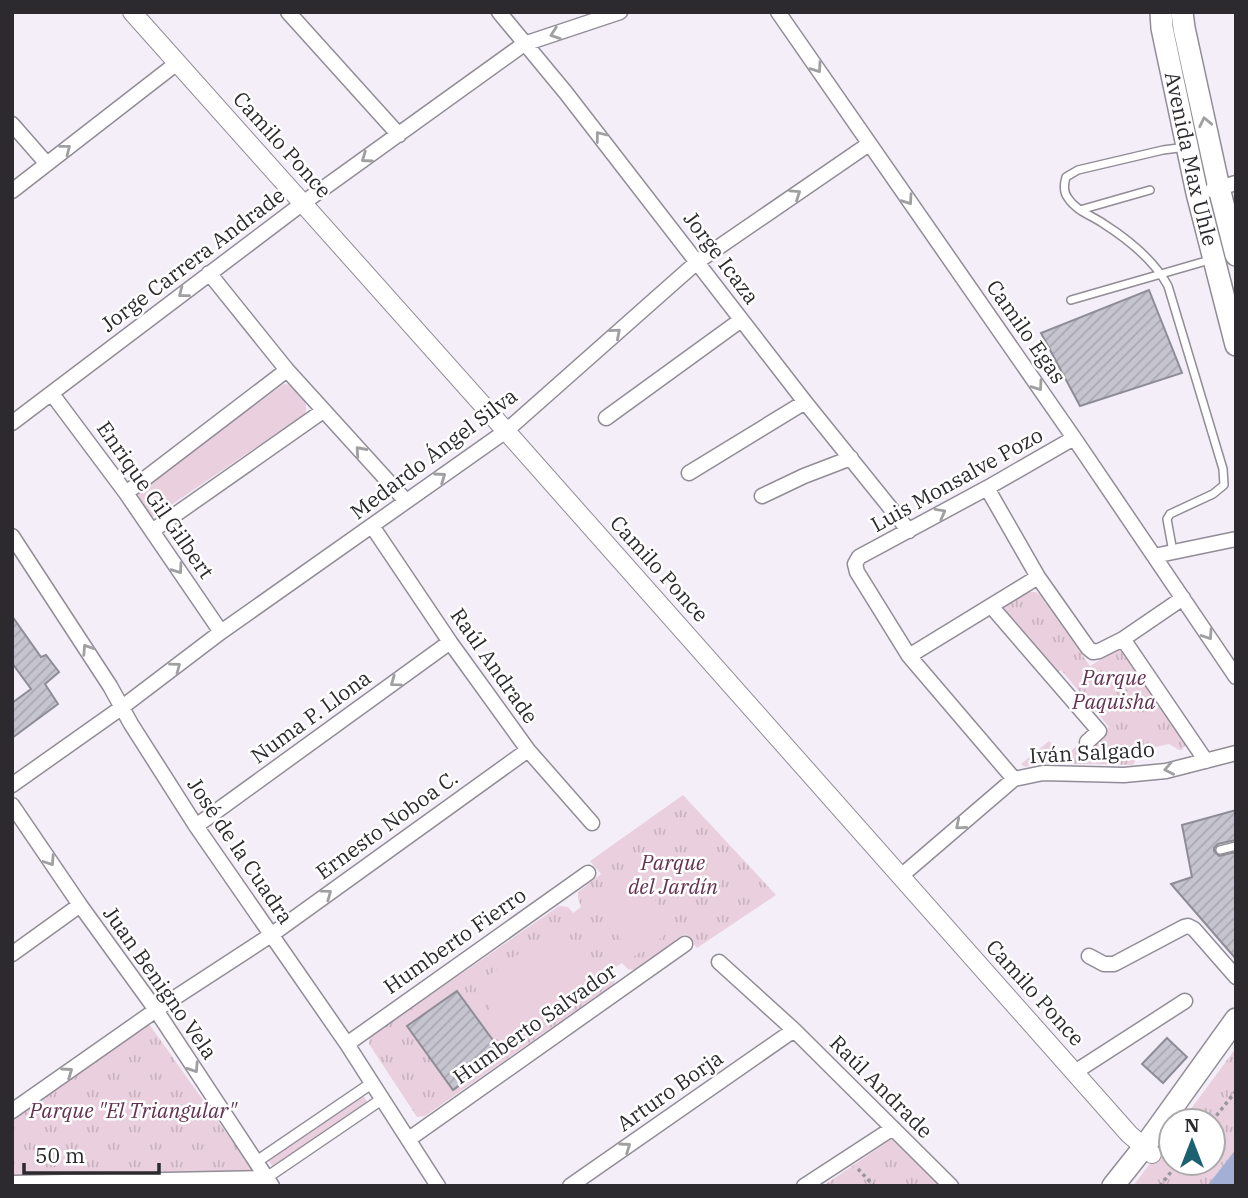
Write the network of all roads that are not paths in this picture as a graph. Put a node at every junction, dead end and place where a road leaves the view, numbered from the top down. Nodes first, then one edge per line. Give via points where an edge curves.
1 (132, 12) edge
2 (288, 12) edge
3 (499, 12) edge
4 (620, 12) edge
5 (778, 12) edge
6 (1161, 12) edge
7 (1182, 12) edge
8 (524, 44) junction
9 (177, 63) junction
10 (12, 124) edge
11 (399, 135) junction
12 (869, 144) junction
13 (1187, 147) junction
14 (47, 164) junction
15 (1227, 186) edge
16 (1150, 190) dead end
17 (12, 191) edge
18 (1197, 193) junction
19 (303, 203) junction
20 (1080, 210) junction
21 (1234, 241) edge
22 (1213, 259) junction
23 (698, 262) junction
24 (209, 273) junction
25 (1161, 273) junction
26 (1071, 300) dead end
27 (741, 320) junction
28 (1236, 345) edge
29 (288, 370) junction
30 (52, 394) junction
31 (805, 401) junction
32 (323, 411) junction
33 (606, 418) dead end
34 (12, 423) edge
35 (506, 431) junction
36 (1074, 438) junction
37 (851, 458) junction
38 (689, 473) dead end
39 (987, 488) junction
40 (126, 493) junction
41 (762, 496) dead end
42 (407, 501) junction
43 (372, 526) junction
44 (152, 531) junction
45 (909, 531) junction
46 (12, 536) edge
47 (1236, 539) edge
48 (1173, 552) junction
49 (1154, 555) junction
50 (1038, 576) junction
51 (1183, 598) junction
52 (991, 606) junction
53 (221, 632) junction
54 (1123, 639) junction
55 (450, 642) junction
56 (909, 656) junction
57 (1236, 677) edge
58 (121, 708) junction
59 (1087, 742) dead end
60 (528, 750) junction
61 (1236, 753) edge
62 (1206, 761) junction
63 (1014, 779) junction
64 (12, 785) edge
65 (12, 804) edge
66 (592, 822) dead end
67 (196, 826) junction
68 (1236, 846) edge
69 (1220, 850) dead end
70 (587, 873) dead end
71 (901, 876) junction
72 (80, 905) junction
73 (271, 934) junction
74 (685, 944) dead end
75 (12, 954) edge
76 (1089, 956) dead end
77 (719, 962) dead end
78 (1236, 977) edge
79 (1185, 1001) dead end
80 (156, 1010) junction
81 (1236, 1019) edge
82 (794, 1030) junction
83 (347, 1044) junction
84 (1075, 1072) junction
85 (372, 1083) junction
86 (382, 1099) junction
87 (12, 1111) edge
88 (893, 1128) junction
89 (409, 1139) junction
90 (1148, 1151) junction
91 (256, 1162) junction
92 (269, 1182) edge
93 (12, 1183) edge
94 (438, 1186) edge
95 (570, 1186) edge
96 (804, 1186) edge
97 (951, 1186) edge
98 (1113, 1186) edge

1 - 9 street, Camilo Ponce
2 - 11 street
3 - 8 street, Jorge Icaza
4 -> 8 street, Jorge Carrera Andrade
5 -> 12 street, Camilo Egas
6 - 13 main road, Avenida Max Uhle
15 -> 7 main road, Avenida Max Uhle
8 - 11 street, Jorge Carrera Andrade
23 -> 8 street, Jorge Icaza
14 -> 9 street
9 - 19 street, Camilo Ponce
10 - 14 street
11 -> 19 street, Jorge Carrera Andrade
23 -> 12 street, Medardo Ángel Silva
12 -> 36 street, Camilo Egas
13 - 18 main road, Avenida Max Uhle
13 - 20 lane via 1078,170 1066,177 1063,186 1068,198
14 - 17 street
15 - 18 street
15 - 21 main road, Avenida Max Uhle
16 - 20 lane
18 - 22 main road, Avenida Max Uhle
19 - 24 street, Jorge Carrera Andrade
19 - 35 street, Camilo Ponce
20 - 25 lane via 1134,245
22 - 25 lane
22 - 28 main road, Avenida Max Uhle
23 - 27 street, Jorge Icaza
35 -> 23 street, Medardo Ángel Silva
24 - 29 street
24 -> 30 street, Jorge Carrera Andrade
25 - 26 lane
25 - 48 lane via 1174,304 1224,485 1170,514
27 - 31 street, Jorge Icaza
27 - 33 street
29 - 32 street
29 - 40 street
30 - 34 street, Jorge Carrera Andrade
30 - 40 street, Enrique Gil Gilbert
31 - 37 street, Jorge Icaza
31 - 38 street
42 -> 32 street
32 - 44 street
42 -> 35 street, Medardo Ángel Silva
35 - 71 street, Camilo Ponce
36 - 39 street, Luis Monsalve Pozo
36 - 49 street, Camilo Egas
37 - 41 street
37 - 45 street, Jorge Icaza
45 -> 39 street, Luis Monsalve Pozo
39 - 50 street
40 - 44 street, Enrique Gil Gilbert
42 - 43 street, Medardo Ángel Silva
43 - 53 street, Medardo Ángel Silva
43 - 55 street, Raúl Andrade
44 -> 53 street, Enrique Gil Gilbert
45 - 56 street, Luis Monsalve Pozo via 859,557 855,564
58 -> 46 street, José de la Cuadra
47 - 48 street
48 - 49 street
49 - 51 street, Camilo Egas
50 - 52 street
50 - 54 street via 1093,652
51 - 54 street
51 -> 57 street, Camilo Egas
52 - 56 street
52 - 59 street via 1099,730
58 -> 53 street, Medardo Ángel Silva
54 - 62 street
55 - 60 street, Raúl Andrade
55 -> 67 street, Numa P. Llona
56 - 63 street
58 - 64 street, Medardo Ángel Silva
58 - 67 street, José de la Cuadra
60 - 66 street, Raúl Andrade
73 -> 60 street, Ernesto Noboa C.
61 - 62 street, Iván Salgado
62 -> 63 street, Iván Salgado via 1124,775 1043,773
63 -> 71 street, Iván Salgado
65 -> 72 street, Juan Benigno Vela
67 - 73 street, José de la Cuadra
68 - 69 lane
70 - 83 street, Humberto Fierro
71 - 84 street, Camilo Ponce
72 - 75 street
72 - 80 street, Juan Benigno Vela
73 - 80 street, Ernesto Noboa C.
73 - 83 street, José de la Cuadra
74 - 89 street, Humberto Salvador
76 - 78 street via 1114,964 1188,926
77 - 82 street, Raúl Andrade
79 - 84 street
87 -> 80 street, Ernesto Noboa C.
80 -> 91 street, Juan Benigno Vela
81 - 90 main road
82 - 88 street, Raúl Andrade
95 -> 82 street, Arturo Borja
83 - 85 street, José de la Cuadra
84 - 90 street, Camilo Ponce
85 - 86 street, José de la Cuadra
85 - 91 street
86 - 89 street, José de la Cuadra
86 - 92 street
88 - 96 street
88 - 97 street, Raúl Andrade
89 - 94 street, José de la Cuadra
90 - 98 main road
91 - 92 street, Juan Benigno Vela
92 - 93 street

